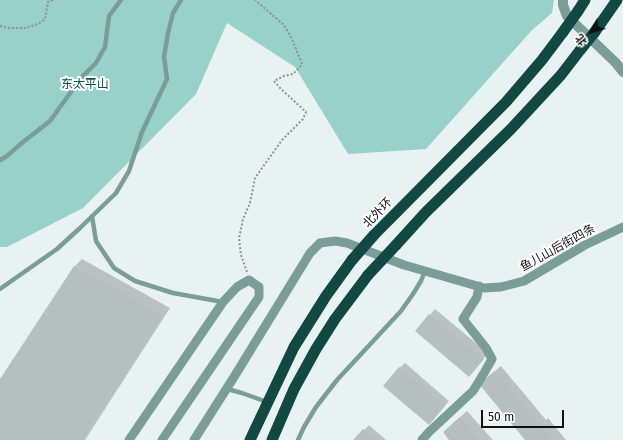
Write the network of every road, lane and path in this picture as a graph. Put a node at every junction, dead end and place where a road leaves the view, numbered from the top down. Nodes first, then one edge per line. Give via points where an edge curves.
1 (53, 0) edge
2 (121, 0) edge
3 (181, 0) edge
4 (255, 0) edge
5 (563, 0) edge
6 (585, 0) edge
7 (617, 0) edge
8 (0, 26) edge
9 (623, 72) edge
10 (0, 160) edge
11 (92, 216) junction
12 (623, 227) edge
13 (425, 271) junction
14 (252, 282) junction
15 (479, 286) junction
16 (0, 289) edge
17 (223, 302) junction
18 (227, 389) junction
19 (267, 402) junction
20 (129, 440) edge
21 (162, 440) edge
22 (194, 440) edge
23 (250, 440) edge
24 (272, 440) edge
25 (298, 440) edge
26 (422, 440) edge

1 - 8 path via 48,2 45,19 38,24 25,28
2 - 10 lane via 109,16 105,47 96,63 81,78 50,121
3 - 11 lane via 173,14 168,33 164,57 166,80 142,132 130,171 116,193
4 - 14 path via 284,25 292,39 302,64 293,74 274,81 306,112 255,178 239,238 241,255
5 - 9 street via 567,16
6 - 19 highway, 北外环, bridge via 542,60 506,102 352,260 294,347
7 - 24 highway, bridge via 561,75 511,129 426,212 368,275 316,349 294,389
11 - 16 lane via 57,249
11 - 17 lane via 96,241 114,268 135,281 173,293
12 - 15 street, 鱼儿山后街四条 via 585,245 524,281 501,287
13 - 15 street, 鱼儿山后街四条
13 - 18 street, 鱼儿山后街四条 via 347,243 320,243 310,254
13 - 25 lane via 414,294 401,311 337,380 316,407
14 - 17 street via 249,280 237,287
14 - 21 street via 259,287 259,296
15 - 26 street via 477,297 463,319 492,359 473,391
17 - 20 street
18 - 19 lane
18 - 22 street
19 - 23 highway, 北外环

